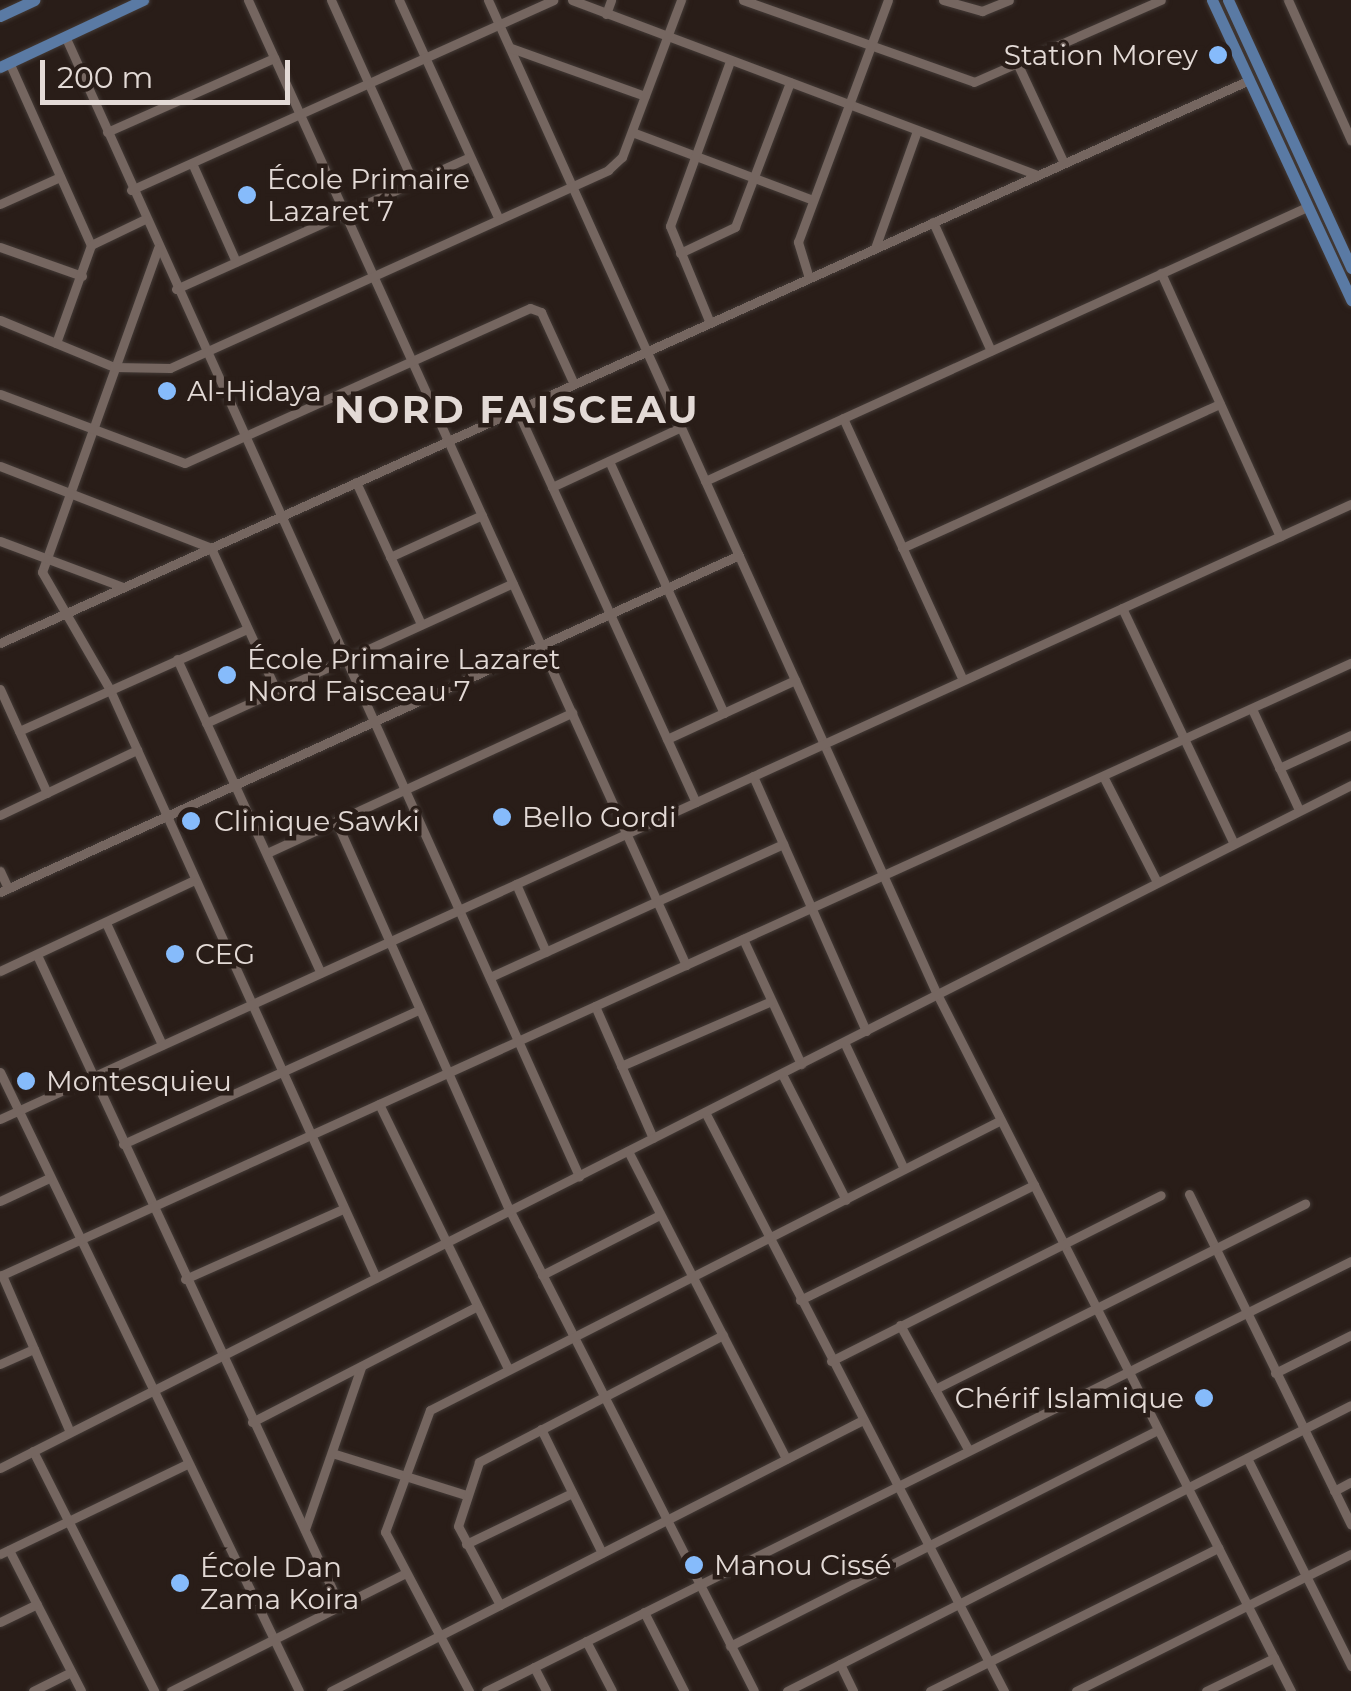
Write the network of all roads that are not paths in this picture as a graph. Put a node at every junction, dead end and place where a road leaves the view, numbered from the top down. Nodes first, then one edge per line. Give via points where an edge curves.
1 (35, 0) edge
2 (143, 0) edge
3 (248, 0) edge
4 (331, 0) edge
5 (399, 0) edge
6 (488, 0) edge
7 (553, 0) edge
8 (572, 0) edge
9 (611, 0) edge
10 (681, 0) edge
11 (744, 0) edge
12 (888, 0) edge
13 (943, 0) edge
14 (1009, 0) edge
15 (1126, 0) edge
16 (1161, 0) edge
17 (1212, 0) edge
18 (1228, 0) edge
19 (1288, 0) edge
20 (1132, 13) junction
21 (606, 14) junction
22 (0, 16) edge
23 (499, 24) junction
24 (65, 36) junction
25 (666, 37) junction
26 (870, 47) junction
27 (510, 48) junction
28 (426, 57) junction
29 (274, 58) junction
30 (730, 61) junction
31 (4, 64) edge
32 (1018, 65) junction
33 (1249, 80) junction
34 (790, 82) junction
35 (369, 83) junction
36 (645, 96) junction
37 (848, 106) junction
38 (299, 115) junction
39 (917, 131) junction
40 (106, 132) junction
41 (632, 132) junction
42 (1351, 140) edge
43 (696, 156) junction
44 (470, 157) junction
45 (192, 163) junction
46 (1064, 164) junction
47 (1037, 175) junction
48 (60, 177) junction
49 (754, 177) junction
50 (413, 182) junction
51 (572, 186) junction
52 (131, 190) junction
53 (813, 200) junction
54 (0, 204) edge
55 (1307, 207) junction
56 (346, 214) junction
57 (145, 219) junction
58 (499, 219) junction
59 (933, 222) junction
60 (91, 245) junction
61 (0, 247) edge
62 (158, 248) junction
63 (875, 248) junction
64 (680, 254) junction
65 (236, 262) junction
66 (1351, 268) edge
67 (1161, 273) junction
68 (82, 276) junction
69 (374, 276) junction
70 (809, 278) junction
71 (176, 290) junction
72 (1351, 300) edge
73 (0, 320) edge
74 (710, 322) junction
75 (56, 343) junction
76 (991, 350) junction
77 (647, 351) junction
78 (206, 353) junction
79 (411, 362) junction
80 (114, 367) junction
81 (574, 384) junction
82 (0, 394) edge
83 (1220, 404) junction
84 (516, 410) junction
85 (843, 418) junction
86 (91, 427) junction
87 (681, 427) junction
88 (244, 437) junction
89 (448, 441) junction
90 (609, 461) junction
91 (0, 466) edge
92 (705, 481) junction
93 (356, 482) junction
94 (552, 488) junction
95 (67, 494) junction
96 (1351, 504) edge
97 (482, 515) junction
98 (282, 516) junction
99 (1280, 536) junction
100 (0, 541) edge
101 (211, 548) junction
102 (902, 548) junction
103 (43, 554) junction
104 (739, 555) junction
105 (390, 557) junction
106 (513, 582) junction
107 (123, 588) junction
108 (667, 589) junction
109 (1122, 608) junction
110 (66, 613) junction
111 (610, 614) junction
112 (422, 624) junction
113 (246, 629) junction
114 (0, 633) edge
115 (12, 638) junction
116 (0, 643) edge
117 (542, 646) junction
118 (346, 658) junction
119 (177, 659) junction
120 (1351, 664) edge
121 (795, 680) junction
122 (963, 680) junction
123 (0, 689) edge
124 (110, 690) junction
125 (276, 690) junction
126 (1252, 708) junction
127 (572, 713) junction
128 (724, 713) junction
129 (374, 722) junction
130 (206, 723) junction
131 (20, 731) junction
132 (1351, 735) edge
133 (667, 739) junction
134 (1184, 739) junction
135 (824, 744) junction
136 (137, 750) junction
137 (1279, 768) junction
138 (753, 776) junction
139 (1103, 776) junction
140 (235, 785) junction
141 (1351, 785) edge
142 (405, 790) junction
143 (47, 794) junction
144 (696, 802) junction
145 (1299, 810) junction
146 (0, 815) edge
147 (167, 816) junction
148 (336, 821) junction
149 (627, 834) junction
150 (1233, 842) junction
151 (783, 844) junction
152 (266, 853) junction
153 (0, 872) edge
154 (884, 876) junction
155 (194, 880) junction
156 (1156, 880) junction
157 (516, 884) junction
158 (4, 890) edge
159 (658, 901) junction
160 (811, 908) junction
161 (460, 910) junction
162 (106, 923) junction
163 (743, 939) junction
164 (389, 942) junction
165 (546, 952) junction
166 (38, 955) junction
167 (686, 965) junction
168 (0, 972) edge
169 (321, 973) junction
170 (490, 977) junction
171 (938, 995) junction
172 (772, 1001) junction
173 (250, 1005) junction
174 (595, 1006) junction
175 (419, 1010) junction
176 (866, 1031) junction
177 (518, 1041) junction
178 (844, 1042) junction
179 (162, 1045) junction
180 (801, 1064) junction
181 (621, 1066) junction
182 (0, 1072) edge
183 (280, 1074) junction
184 (447, 1074) junction
185 (782, 1074) junction
186 (92, 1077) junction
187 (380, 1104) junction
188 (18, 1111) junction
189 (706, 1112) junction
190 (0, 1119) edge
191 (1001, 1120) junction
192 (310, 1136) junction
193 (653, 1138) junction
194 (124, 1144) junction
195 (628, 1151) junction
196 (904, 1169) junction
197 (579, 1176) junction
198 (49, 1178) junction
199 (1034, 1184) junction
200 (1188, 1194) dead end
201 (1161, 1195) dead end
202 (0, 1200) edge
203 (846, 1200) junction
204 (1306, 1204) dead end
205 (152, 1207) junction
206 (342, 1209) junction
207 (510, 1210) junction
208 (660, 1215) junction
209 (770, 1240) junction
210 (78, 1241) junction
211 (444, 1244) junction
212 (1064, 1244) junction
213 (1214, 1248) junction
214 (1351, 1261) edge
215 (542, 1275) junction
216 (1, 1276) edge
217 (376, 1278) junction
218 (693, 1278) junction
219 (185, 1279) junction
220 (800, 1300) junction
221 (476, 1307) junction
222 (1096, 1307) junction
223 (1244, 1310) junction
224 (900, 1325) junction
225 (723, 1335) junction
226 (1351, 1335) edge
227 (574, 1336) junction
228 (34, 1348) junction
229 (220, 1357) junction
230 (831, 1361) junction
231 (0, 1364) edge
232 (361, 1367) junction
233 (1127, 1369) junction
234 (508, 1370) junction
235 (1275, 1374) junction
236 (935, 1389) junction
237 (148, 1393) junction
238 (604, 1396) junction
239 (1351, 1404) edge
240 (861, 1421) junction
241 (252, 1422) junction
242 (541, 1429) junction
243 (1303, 1429) junction
244 (1158, 1430) junction
245 (70, 1432) junction
246 (968, 1449) junction
247 (33, 1451) junction
248 (332, 1452) junction
249 (1247, 1458) junction
250 (786, 1459) junction
251 (185, 1465) junction
252 (0, 1468) edge
253 (400, 1476) junction
254 (1351, 1482) edge
255 (894, 1486) junction
256 (1188, 1488) junction
257 (1334, 1491) junction
258 (572, 1492) junction
259 (466, 1495) junction
260 (666, 1520) junction
261 (69, 1521) junction
262 (1351, 1524) edge
263 (305, 1530) junction
264 (466, 1544) junction
265 (925, 1548) junction
266 (1218, 1548) junction
267 (4, 1552) edge
268 (602, 1553) junction
269 (1351, 1554) edge
270 (404, 1574) junction
271 (1306, 1576) junction
272 (699, 1584) junction
273 (37, 1604) junction
274 (500, 1605) junction
275 (340, 1606) junction
276 (954, 1606) junction
277 (1247, 1606) junction
278 (644, 1612) junction
279 (0, 1622) edge
280 (438, 1636) junction
281 (273, 1640) junction
282 (586, 1640) junction
283 (730, 1646) junction
284 (1274, 1658) junction
285 (840, 1664) junction
286 (984, 1664) junction
287 (1351, 1666) edge
288 (534, 1667) junction
289 (72, 1672) junction
290 (1220, 1688) edge
291 (1081, 1690) edge
292 (33, 1691) edge
293 (81, 1691) edge
294 (154, 1691) edge
295 (171, 1691) edge
296 (299, 1691) edge
297 (331, 1691) edge
298 (468, 1691) edge
299 (486, 1691) edge
300 (546, 1691) edge
301 (612, 1691) edge
302 (684, 1691) edge
303 (754, 1691) edge
304 (787, 1691) edge
305 (853, 1691) edge
306 (930, 1691) edge
307 (1004, 1691) edge
308 (1206, 1691) edge
309 (1291, 1691) edge

1 - 22 main road
2 - 24 main road
3 - 29 street
4 - 35 street
5 - 28 street
6 - 23 street
7 - 23 street
8 - 21 street
9 - 21 street
10 - 25 street
11 - 26 street
12 - 26 street
13 - 14 street via 982,11
15 - 20 street
16 - 20 street
17 - 33 main road
18 - 66 main road
19 - 42 street
20 - 32 street
21 - 25 street
23 - 27 street
23 - 28 street
24 - 31 main road
24 - 40 street
25 - 30 street
25 - 36 street
26 - 32 street via 974,82
26 - 37 street
27 - 36 street
27 - 51 street
28 - 35 street
28 - 44 street
29 - 38 street
29 - 40 street
30 - 34 street
30 - 43 street
31 - 48 street
32 - 46 street
33 - 46 street
33 - 55 main road
34 - 37 street
34 - 49 street
35 - 38 street
35 - 50 street
36 - 41 street
37 - 39 street
37 - 53 street
38 - 45 street
38 - 56 street
39 - 47 street
39 - 63 street
40 - 52 street
41 - 43 street
41 - 51 street via 616,164
43 - 49 street
43 - 64 street via 670,226
44 - 50 street
44 - 58 street
45 - 52 street
45 - 65 street
46 - 47 street
47 - 59 street
48 - 54 street
48 - 60 street
49 - 53 street
49 - 64 street via 735,228
50 - 56 street
51 - 58 street
51 - 77 street
52 - 57 street
53 - 70 street via 798,242
55 - 67 street
55 - 72 main road
56 - 65 street
56 - 69 street
57 - 60 street
57 - 62 street
58 - 69 street
59 - 63 street
59 - 76 street
60 - 68 street
61 - 68 street
62 - 71 street
62 - 80 street
63 - 70 street
64 - 74 street
65 - 71 street
67 - 76 street
67 - 83 street
68 - 75 street
69 - 78 street
69 - 79 street
70 - 74 street
71 - 78 street
73 - 75 street
74 - 77 street
75 - 80 street
76 - 85 street
77 - 81 street
77 - 87 street
78 - 80 street via 155,372
78 - 88 street
79 - 81 street via 536,308
79 - 88 street
79 - 89 street
80 - 86 street
81 - 84 street
82 - 86 street
83 - 99 street
83 - 102 street
84 - 89 street
84 - 94 street
85 - 92 street
85 - 102 street
86 - 88 street via 185,464
86 - 95 street
87 - 90 street
87 - 92 street
88 - 98 street
89 - 93 street
89 - 97 street
90 - 94 street
90 - 108 street
91 - 95 street
92 - 104 street
93 - 98 street
93 - 105 street
94 - 111 street
95 - 101 street
95 - 103 street
96 - 99 street
97 - 105 street
97 - 106 street
98 - 101 street
98 - 118 street
99 - 109 street
100 - 103 street
101 - 107 street
101 - 113 street
102 - 122 street
103 - 107 street
103 - 110 street via 42,572
104 - 108 street
104 - 121 street
105 - 112 street
106 - 112 street
106 - 117 street
107 - 110 street
108 - 111 street
108 - 128 street
109 - 122 street
109 - 134 street
110 - 115 street
110 - 124 street
111 - 117 street
111 - 133 street
112 - 118 street
113 - 119 street
113 - 125 street
114 - 115 street
115 - 116 street
117 - 127 street
117 - 129 street
118 - 125 street
118 - 129 street
119 - 124 street
119 - 130 street
120 - 126 street
121 - 128 street
121 - 135 street
122 - 135 street
123 - 131 street
124 - 131 street
124 - 136 street
125 - 130 street
126 - 134 street
126 - 137 street
127 - 142 street
127 - 149 street
128 - 133 street
129 - 140 street
129 - 142 street
130 - 140 street
131 - 143 street
132 - 137 street
133 - 144 street
134 - 139 street
134 - 150 street
135 - 138 street
135 - 154 street
136 - 143 street
136 - 147 street
137 - 145 street
138 - 144 street
138 - 151 street
139 - 154 street
139 - 156 street
140 - 147 street
140 - 152 street
141 - 145 street
142 - 148 street
142 - 161 street
143 - 146 street
144 - 149 street
145 - 150 street
147 - 155 street
147 - 158 street
148 - 152 street
148 - 164 street
149 - 157 street
149 - 159 street
150 - 156 street
151 - 159 street
151 - 160 street
152 - 169 street
153 - 158 street
154 - 160 street
154 - 171 street
155 - 162 street
155 - 173 street
156 - 171 street
157 - 161 street
157 - 165 street
159 - 165 street
159 - 167 street
160 - 163 street
160 - 176 street
161 - 164 street
161 - 170 street
162 - 166 street
162 - 179 street
163 - 167 street
163 - 172 street
164 - 169 street
164 - 175 street
165 - 170 street
166 - 168 street
166 - 186 street
167 - 174 street
169 - 173 street
170 - 177 street
171 - 176 street
171 - 191 street
172 - 180 street
172 - 181 street
173 - 179 street
173 - 183 street
174 - 177 street
174 - 181 street
175 - 183 street
175 - 184 street
176 - 178 street
177 - 184 street
177 - 197 street
178 - 180 street
178 - 196 street
179 - 186 street
180 - 185 street
181 - 193 street
182 - 188 street
183 - 192 street
183 - 194 street
184 - 187 street
184 - 207 street
185 - 189 street
185 - 203 street
186 - 188 street
186 - 194 street
187 - 192 street
187 - 211 street
188 - 190 street
188 - 198 street
189 - 193 street
189 - 209 street
191 - 196 street
191 - 199 street
192 - 205 street
192 - 206 street
193 - 195 street
194 - 205 street
195 - 197 street
195 - 208 street
196 - 203 street
197 - 207 street
198 - 202 street
198 - 210 street
199 - 212 street
199 - 220 street
200 - 213 street
201 - 212 street
203 - 209 street
204 - 213 street
205 - 210 street
205 - 219 street
206 - 217 street
206 - 219 street
207 - 211 street
207 - 215 street
208 - 215 street
208 - 218 street
209 - 218 street
209 - 220 street
210 - 216 street
210 - 237 street
211 - 217 street
211 - 221 street
212 - 222 street
212 - 224 street
213 - 222 street
213 - 223 street
214 - 223 street
215 - 227 street
216 - 228 street
217 - 229 street
218 - 225 street
218 - 227 street
219 - 229 street
220 - 230 street
221 - 232 street
221 - 234 street
222 - 233 street
222 - 236 street
223 - 233 street
223 - 235 street
224 - 230 street
224 - 236 street
225 - 238 street
225 - 250 street
226 - 235 street
227 - 234 street
227 - 238 street
228 - 231 street
228 - 245 street
229 - 237 street
229 - 241 street
230 - 240 street
232 - 241 street
232 - 248 street
233 - 244 street
233 - 246 street
234 - 253 street via 430,1410
235 - 243 street
236 - 246 street
237 - 245 street
237 - 251 street
238 - 242 street
238 - 260 street
239 - 243 street
240 - 250 street
240 - 255 street
241 - 263 street
242 - 258 street
242 - 259 street via 478,1462
243 - 249 street
243 - 257 street
244 - 256 street
244 - 265 street
245 - 247 street
246 - 255 street
247 - 252 street
247 - 261 street
248 - 253 street
248 - 263 street
249 - 256 street
249 - 271 street
250 - 260 street
251 - 261 street
251 - 281 street
253 - 259 street
253 - 270 street via 384,1532
254 - 257 street
255 - 265 street
255 - 272 street
256 - 266 street
256 - 276 street
257 - 262 street
258 - 264 street
258 - 268 street
259 - 264 street via 458,1520
260 - 268 street
260 - 272 street
261 - 267 street
261 - 294 street
263 - 275 street
264 - 274 street
265 - 276 street
265 - 283 street
266 - 277 street
266 - 286 street
267 - 273 street
268 - 274 street
269 - 271 street
270 - 275 street
270 - 280 street
271 - 277 street
271 - 287 street
272 - 278 street
272 - 283 street
273 - 279 street
273 - 289 street
274 - 280 street
275 - 281 street
276 - 285 street
276 - 286 street
277 - 284 street
277 - 291 street
278 - 282 street
278 - 302 street
280 - 297 street
280 - 298 street
281 - 295 street
281 - 296 street
282 - 288 street
282 - 301 street
283 - 303 street
284 - 290 street
284 - 309 street
285 - 304 street
285 - 305 street
286 - 306 street
286 - 307 street
288 - 299 street
288 - 300 street
289 - 292 street
289 - 293 street
290 - 308 street

